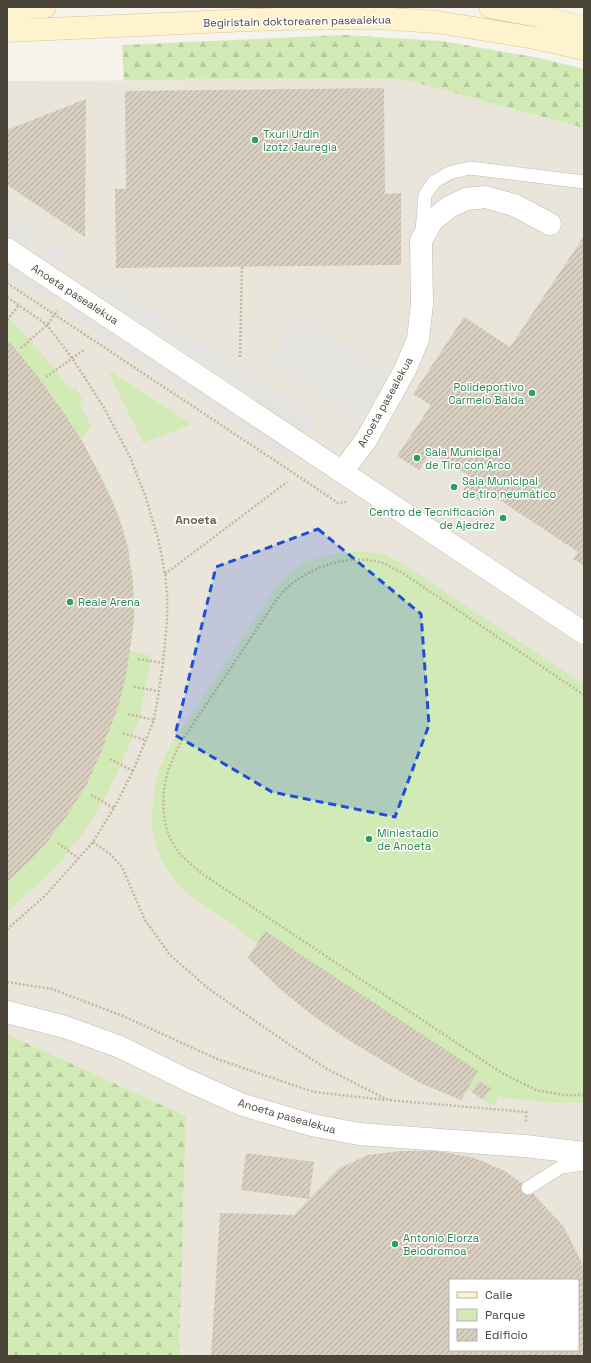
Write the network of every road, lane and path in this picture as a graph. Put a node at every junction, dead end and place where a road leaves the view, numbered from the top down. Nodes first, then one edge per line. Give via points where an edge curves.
1 (45, 7) edge
2 (490, 7) edge
3 (7, 9) edge
4 (584, 28) edge
5 (7, 31) edge
6 (584, 50) edge
7 (584, 182) edge
8 (550, 224) dead end
9 (421, 241) junction
10 (7, 249) edge
11 (242, 266) dead end
12 (7, 283) edge
13 (7, 297) edge
14 (19, 305) junction
15 (61, 305) dead end
16 (54, 315) junction
17 (7, 320) edge
18 (47, 325) junction
19 (21, 348) dead end
20 (84, 349) dead end
21 (240, 357) dead end
22 (72, 358) junction
23 (46, 377) dead end
24 (342, 472) junction
25 (287, 482) dead end
26 (378, 496) junction
27 (165, 574) junction
28 (584, 633) edge
29 (138, 659) dead end
30 (163, 663) junction
31 (134, 687) dead end
32 (159, 691) junction
33 (584, 695) edge
34 (128, 714) dead end
35 (154, 720) junction
36 (123, 733) dead end
37 (146, 740) junction
38 (110, 759) dead end
39 (133, 771) junction
40 (91, 795) dead end
41 (114, 808) junction
42 (93, 842) junction
43 (58, 843) dead end
44 (79, 859) junction
45 (7, 929) edge
46 (7, 982) edge
47 (7, 1012) edge
48 (584, 1096) edge
49 (388, 1100) junction
50 (526, 1123) dead end
51 (584, 1153) edge
52 (584, 1164) edge
53 (528, 1188) dead end

1 - 3 main road
2 - 4 main road
5 - 6 main road, Begiristain doktorearen pasealekua via 274,19 376,18 437,22 535,38
7 - 9 lane via 470,168 449,173 434,182 425,196
8 - 9 street, Anoeta pasealekua via 514,205 485,197 466,199 449,207 432,221
9 - 24 street, Anoeta pasealekua via 422,304 418,339 406,368 366,440
10 - 24 street, Anoeta pasealekua
11 - 21 path
12 - 16 path
13 - 14 path
14 - 17 path
14 - 18 path
15 - 16 path
16 - 18 path
16 - 26 path via 338,503
18 - 19 path
18 - 22 path
20 - 22 path
22 - 23 path
22 - 27 path via 104,406 130,457 146,498
24 - 26 street, Anoeta pasealekua
25 - 27 path
26 - 28 street, Anoeta pasealekua
27 - 30 path via 166,622
29 - 30 path
30 - 32 path
31 - 32 path
32 - 35 path
33 - 48 path via 402,572 380,562 357,559 336,562 315,569 296,580 279,596 183,739 171,762 165,783 164,802 165,824 172,843 185,859 204,875 502,1073 536,1090
34 - 35 path
35 - 37 path
36 - 37 path
37 - 39 path
38 - 39 path
39 - 41 path
40 - 41 path
41 - 42 path
42 - 44 path
42 - 49 path via 110,854 122,867 145,920 170,954 209,989 327,1069
43 - 44 path
44 - 45 path via 45,896
46 - 49 path via 52,989 123,1016 217,1059 314,1092
47 - 51 street, Anoeta pasealekua via 65,1027 120,1048 242,1104 312,1125 359,1134 525,1146
49 - 50 path via 526,1112
52 - 53 lane via 561,1168

